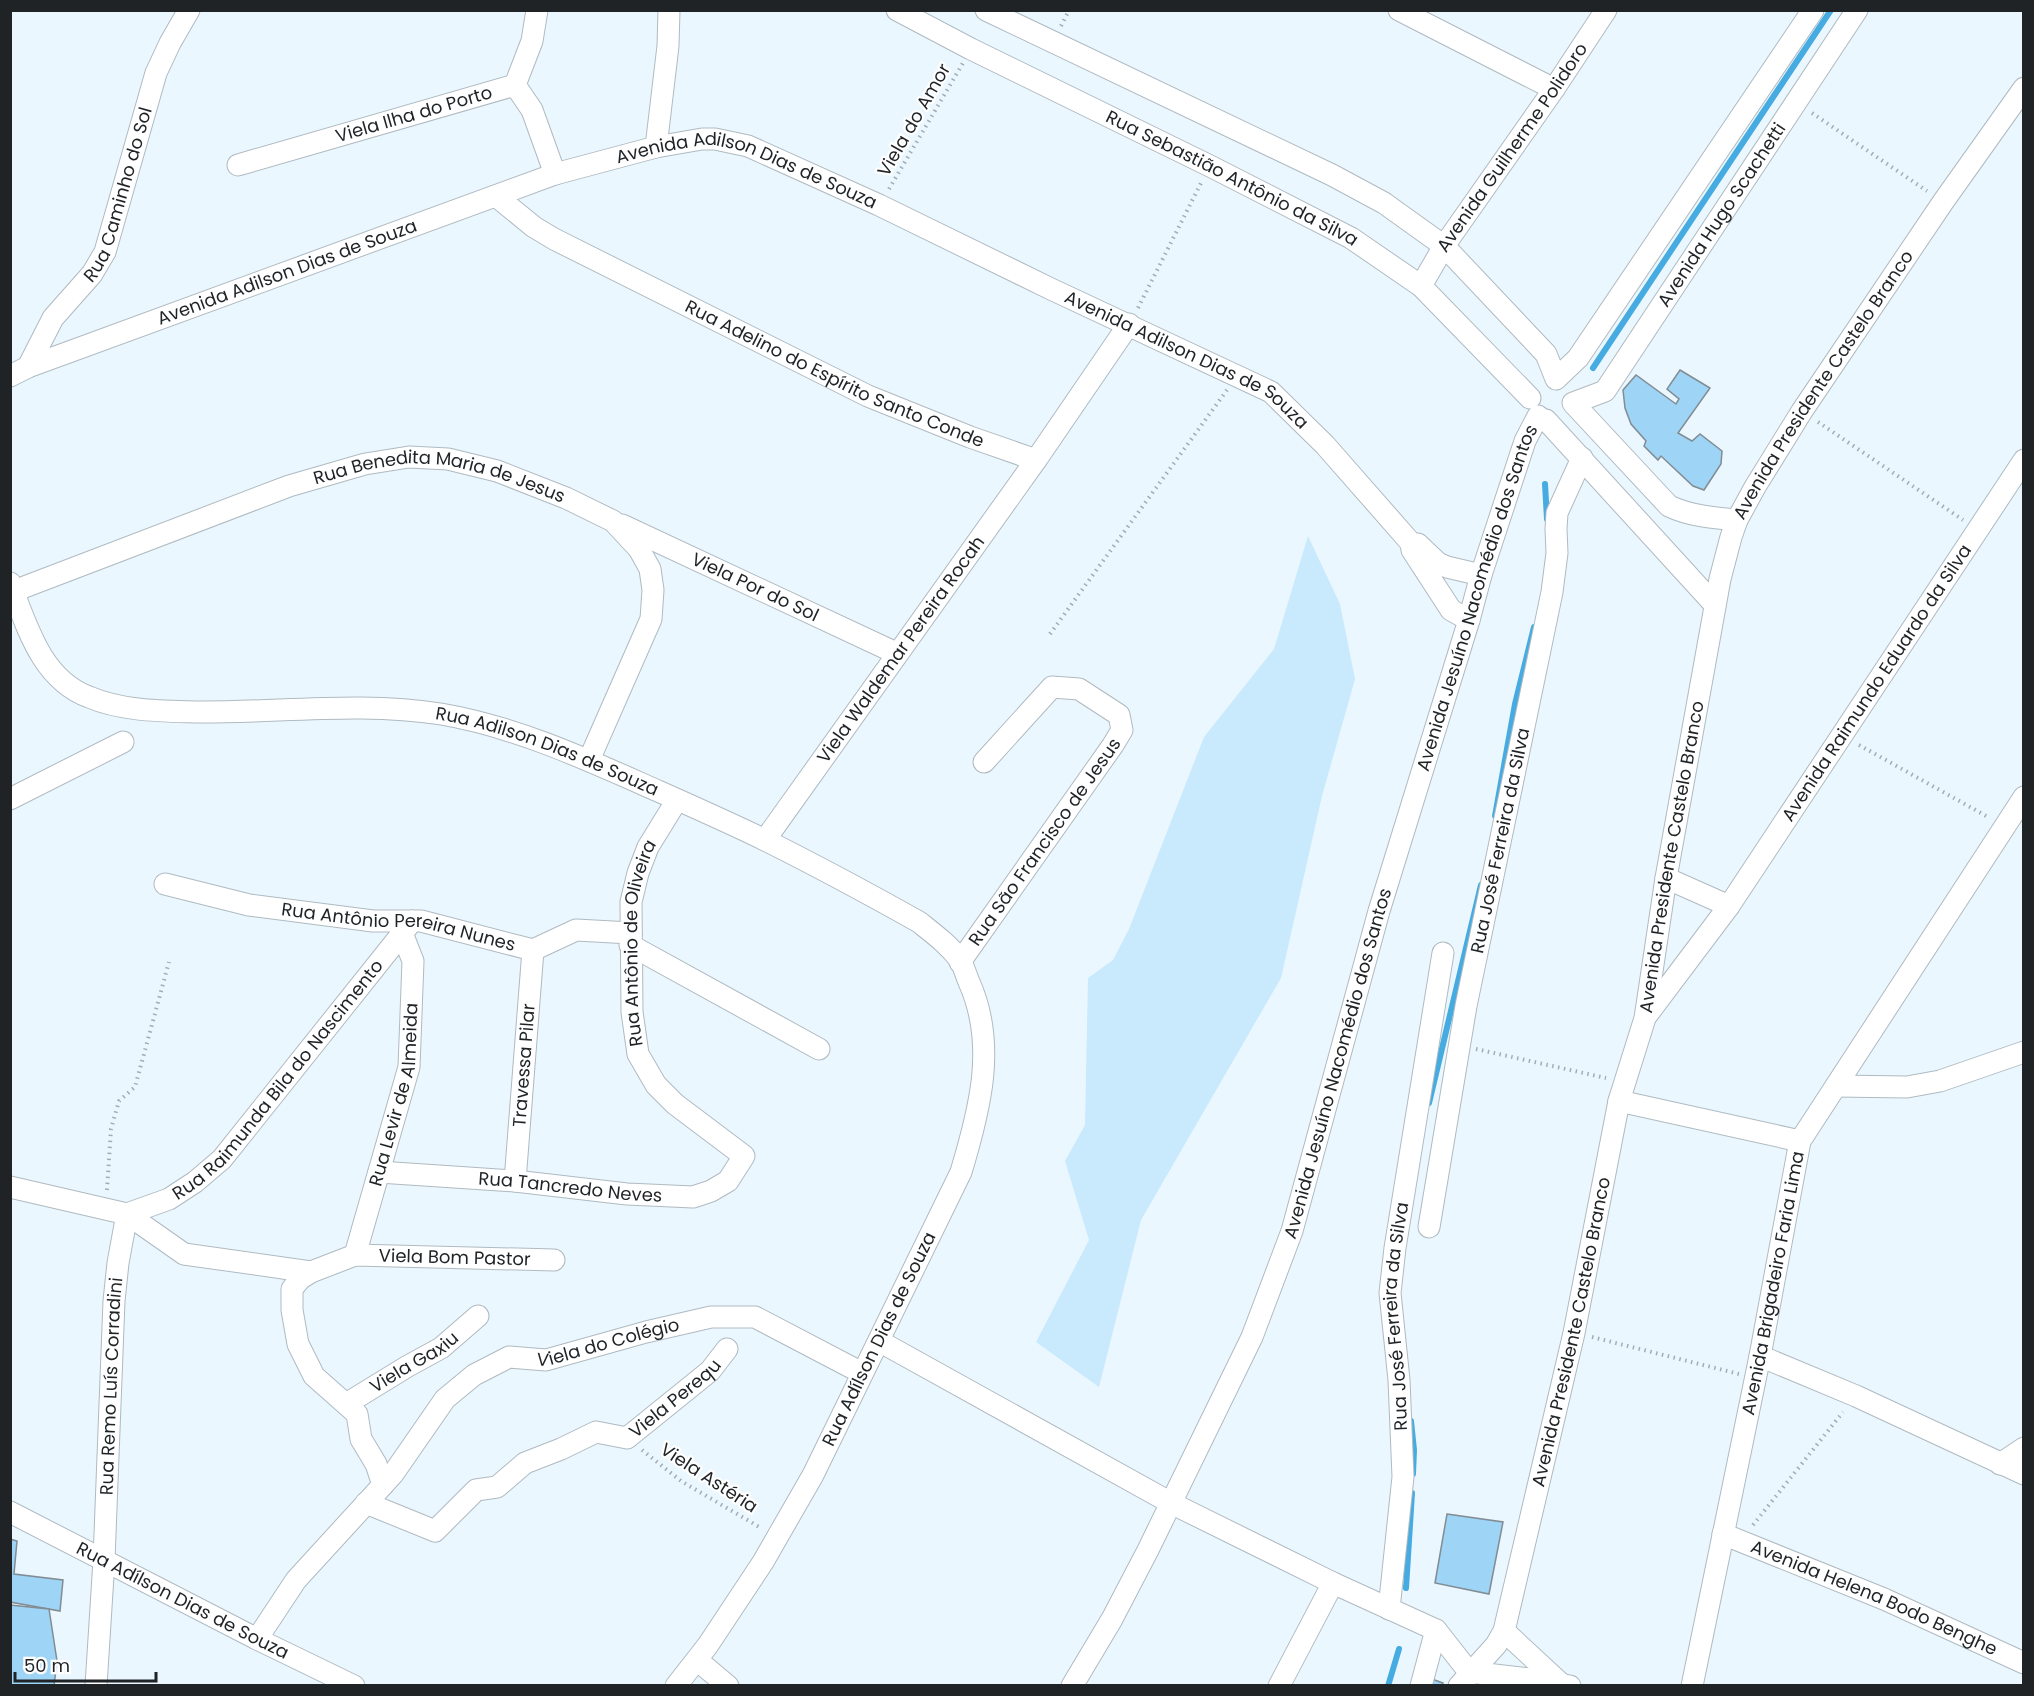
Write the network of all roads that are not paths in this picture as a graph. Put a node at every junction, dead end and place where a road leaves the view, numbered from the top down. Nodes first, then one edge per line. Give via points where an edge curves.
1 (189, 10) edge
2 (537, 10) edge
3 (669, 10) edge
4 (897, 10) edge
5 (986, 10) edge
6 (1400, 10) edge
7 (1606, 10) edge
8 (1813, 10) edge
9 (1857, 10) edge
10 (515, 85) junction
11 (2024, 87) edge
12 (1554, 89) junction
13 (656, 147) junction
14 (238, 165) dead end
15 (555, 174) junction
16 (496, 196) junction
17 (1444, 246) junction
18 (1421, 286) junction
19 (1129, 324) junction
20 (19, 372) edge
21 (1556, 379) junction
22 (1573, 403) junction
23 (1538, 411) junction
24 (1582, 458) junction
25 (1036, 460) junction
26 (2024, 460) edge
27 (1737, 520) junction
28 (613, 521) junction
29 (1412, 543) junction
30 (1481, 575) junction
31 (12, 587) edge
32 (1715, 605) junction
33 (1469, 620) junction
34 (896, 653) junction
35 (123, 742) dead end
36 (589, 760) junction
37 (984, 762) dead end
38 (2024, 797) edge
39 (10, 799) edge
40 (677, 800) junction
41 (765, 840) junction
42 (1666, 878) junction
43 (165, 884) dead end
44 (1729, 906) junction
45 (407, 927) junction
46 (631, 939) junction
47 (534, 950) junction
48 (1443, 953) dead end
49 (960, 962) junction
50 (1645, 1018) junction
51 (819, 1049) dead end
52 (2024, 1052) edge
53 (1836, 1086) junction
54 (1622, 1092) junction
55 (1800, 1141) junction
56 (744, 1156) joint
57 (379, 1173) junction
58 (515, 1182) junction
59 (11, 1186) edge
60 (127, 1214) junction
61 (1429, 1227) dead end
62 (355, 1255) junction
63 (554, 1260) dead end
64 (311, 1272) junction
65 (478, 1316) dead end
66 (879, 1341) junction
67 (727, 1349) dead end
68 (1760, 1356) junction
69 (862, 1373) junction
70 (346, 1404) junction
71 (2024, 1448) edge
72 (2000, 1464) junction
73 (2024, 1474) edge
74 (388, 1479) junction
75 (366, 1503) junction
76 (1171, 1503) junction
77 (10, 1512) edge
78 (1732, 1537) junction
79 (104, 1560) junction
80 (1333, 1583) junction
81 (1389, 1609) junction
82 (1436, 1630) junction
83 (1504, 1632) junction
84 (258, 1639) junction
85 (698, 1660) junction
86 (2024, 1663) edge
87 (1464, 1679) edge
88 (1505, 1681) edge
89 (1565, 1684) edge
90 (96, 1686) edge
91 (354, 1686) edge
92 (676, 1686) edge
93 (728, 1686) edge
94 (1072, 1686) edge
95 (1279, 1686) edge
96 (1421, 1686) edge
97 (1692, 1686) edge

1 - 20 street, Rua Caminho do Sol via 156,73 105,252 92,274 53,318
2 - 10 street, Viela Ilha do Porto via 532,41
3 - 13 street
4 - 18 street, Rua Sebastião Antônio da Silva via 1350,238
5 - 17 street via 1332,175 1384,203
6 - 12 street
7 - 12 street, Avenida Guilherme Polidoro
8 - 21 street, Avenida Hugo Scachetti via 1578,358
9 - 22 street, Avenida Hugo Scachetti via 1605,391
10 - 14 street, Viela Ilha do Porto
10 - 15 street via 532,110
11 - 27 street, Avenida Presidente Castelo Branco via 1802,411
12 - 17 street, Avenida Guilherme Polidoro
13 - 15 street, Avenida Adilson Dias de Souza
13 - 19 street, Avenida Adilson Dias de Souza via 702,139 748,146
15 - 16 street, Avenida Adilson Dias de Souza
16 - 20 street, Avenida Adilson Dias de Souza
16 - 25 street, Rua Adelino do Espírito Santo Conde via 554,239 868,396
17 - 18 street, Avenida Guilherme Polidoro
17 - 21 street via 1546,354
18 - 23 street, Rua Sebastião Antônio da Silva
19 - 25 street
19 - 29 street, Avenida Adilson Dias de Souza via 1271,392
21 - 22 street via 1566,383
21 - 23 street via 1546,379 1534,387
22 - 23 street via 1560,420
22 - 27 street via 1669,506 1701,516
23 - 24 street, Rua Sebastião Antônio da Silva
23 - 30 street, Avenida Jesuíno Nacomédio dos Santos
24 - 32 street, Rua Sebastião Antônio da Silva
24 - 61 street, Rua José Ferreira da Silva via 1557,513 1552,592 1459,1046
25 - 34 street, Viela Waldemar Pereira Rocah
26 - 44 street, Avenida Raimundo Eduardo da Silva
27 - 32 street, Avenida Presidente Castelo Branco
28 - 31 street, Rua Benedita Maria de Jesus via 497,471 448,459 409,457 365,464 289,486
28 - 34 street, Viela Por do Sol
28 - 36 street, Rua Benedita Maria de Jesus via 639,549 650,569 651,619
29 - 30 street, Avenida Adilson Dias de Souza via 1446,567
29 - 33 street, Avenida Adilson Dias de Souza via 1412,550 1451,610
30 - 33 street, Avenida Jesuíno Nacomédio dos Santos
31 - 36 street, Rua Adilson Dias de Souza via 34,643 47,664 62,681 88,697 156,711 391,708 441,714 486,723
32 - 42 street, Avenida Presidente Castelo Branco
33 - 76 street, Avenida Jesuíno Nacomédio dos Santos via 1379,911 1292,1231 1252,1337
34 - 41 street, Viela Waldemar Pereira Rocah
35 - 39 street
36 - 40 street, Rua Adilson Dias de Souza
37 - 49 street, Rua São Francisco de Jesus via 1052,687 1079,689 1119,715 1122,730 1113,745
38 - 53 street, Avenida Brigadeiro Faria Lima
40 - 41 street, Rua Adilson Dias de Souza
40 - 46 street, Rua Antônio de Oliveira via 648,847 638,873 631,902
41 - 49 street, Rua Adilson Dias de Souza via 920,922
42 - 44 street
42 - 50 street, Avenida Presidente Castelo Branco
43 - 45 street, Rua Antônio Pereira Nunes via 249,905
44 - 50 street, Avenida Raimundo Eduardo da Silva
45 - 47 street, Rua Antônio Pereira Nunes via 421,921
45 - 57 street, Rua Levir de Almeida via 413,961 409,1067
45 - 60 street, Rua Raimunda Bila do Nascimento via 222,1159 169,1198
46 - 47 street, Rua Antônio Pereira Nunes via 576,930
46 - 51 street
46 - 56 street, Rua Antônio de Oliveira via 632,1012 644,1068 675,1104
47 - 58 street, Travessa Pilar
48 - 81 street, Rua José Ferreira da Silva via 1390,1293 1400,1391 1403,1477
49 - 66 street, Rua Adílson Dias de Souza via 981,1012 984,1035 984,1074 976,1121 961,1172
50 - 54 street, Avenida Presidente Castelo Branco
52 - 53 street via 1940,1081 1907,1087
53 - 55 street, Avenida Brigadeiro Faria Lima
54 - 55 street
54 - 83 street, Avenida Presidente Castelo Branco via 1574,1333
55 - 68 street, Avenida Brigadeiro Faria Lima
56 - 58 street, Rua Tancredo Neves via 728,1181 693,1197
57 - 58 street, Rua Tancredo Neves
57 - 62 street, Rua Levir de Almeida
59 - 60 street
60 - 64 street via 184,1254
60 - 79 street, Rua Remo Luís Corradini via 114,1301
62 - 63 street, Viela Bom Pastor
62 - 64 street
64 - 70 street via 292,1289 298,1344 314,1376
65 - 70 street, Viela Gaxiu via 441,1348
66 - 69 street, Rua Adílson Dias de Souza
66 - 76 street
67 - 75 street, Viela Perequ via 710,1371 627,1438 596,1432 525,1463 497,1487 476,1490 435,1531
68 - 72 street
68 - 78 street, Avenida Brigadeiro Faria Lima
69 - 74 street, Viela do Colégio via 755,1317 711,1317 546,1360 509,1357 474,1375 445,1399
69 - 85 street, Rua Adílson Dias de Souza via 813,1475
70 - 74 street via 357,1414 361,1439
71 - 72 street
72 - 73 street
74 - 75 street, Viela do Colégio
75 - 84 street, Viela do Colégio via 296,1580
76 - 80 street
76 - 94 street, Avenida Jesuíno Nacomédio dos Santos via 1112,1619
77 - 79 street, Rua Adílson Dias de Souza
78 - 86 street, Avenida Helena Bodo Benghe via 1884,1599
78 - 97 street, Avenida Brigadeiro Faria Lima
79 - 84 street, Rua Adílson Dias de Souza
79 - 90 street, Rua Remo Luís Corradini
80 - 81 street
80 - 95 street
81 - 82 street
82 - 87 street
82 - 96 street
83 - 87 street, Avenida Presidente Castelo Branco
83 - 89 street
84 - 91 street, Rua Adílson Dias de Souza
85 - 92 street, Rua Adílson Dias de Souza
85 - 93 street
87 - 88 street
88 - 89 street

